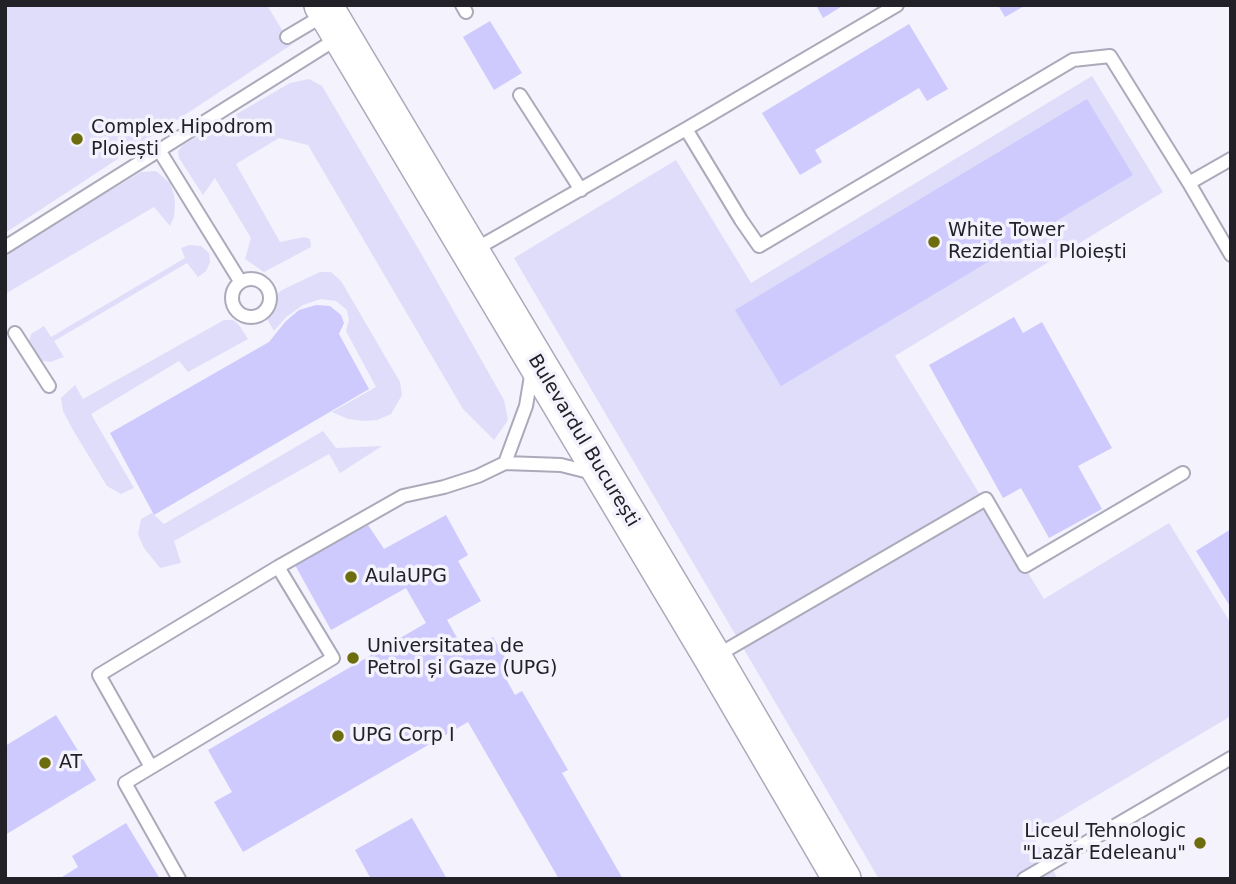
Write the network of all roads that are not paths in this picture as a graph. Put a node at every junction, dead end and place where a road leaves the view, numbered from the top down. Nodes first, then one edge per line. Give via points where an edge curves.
1 (897, 5) edge
2 (330, 18) edge
3 (286, 37) dead end
4 (520, 95) dead end
5 (686, 129) junction
6 (159, 150) junction
7 (1231, 159) edge
8 (1189, 183) junction
9 (581, 190) junction
10 (5, 247) edge
11 (471, 252) junction
12 (1231, 255) edge
13 (240, 281) dead end
14 (15, 333) dead end
15 (534, 359) junction
16 (49, 386) dead end
17 (505, 463) junction
18 (1183, 473) dead end
19 (603, 475) junction
20 (278, 567) junction
21 (713, 658) junction
22 (1231, 758) edge
23 (151, 767) junction
24 (180, 879) edge
25 (842, 879) edge
26 (1024, 879) edge

1 - 5 lane
2 - 3 lane
2 - 6 lane
2 - 11 main road, Bulevardul București
4 - 9 lane
5 - 8 lane via 759,246 1073,60 1110,57
5 - 9 lane
6 - 10 lane
6 - 13 lane
7 - 8 lane
8 - 12 lane
9 - 11 lane
11 - 15 main road, Bulevardul București
14 - 16 lane
15 - 17 lane via 526,406
15 - 19 main road, Bulevardul București
17 - 19 lane via 561,465
17 - 20 lane via 478,476 404,496
18 - 21 lane via 1025,566 986,499
19 - 21 main road, Bulevardul București
20 - 23 lane via 99,675
20 - 23 lane via 333,658
21 - 25 main road, Bulevardul București
22 - 26 lane
23 - 24 lane via 125,783

